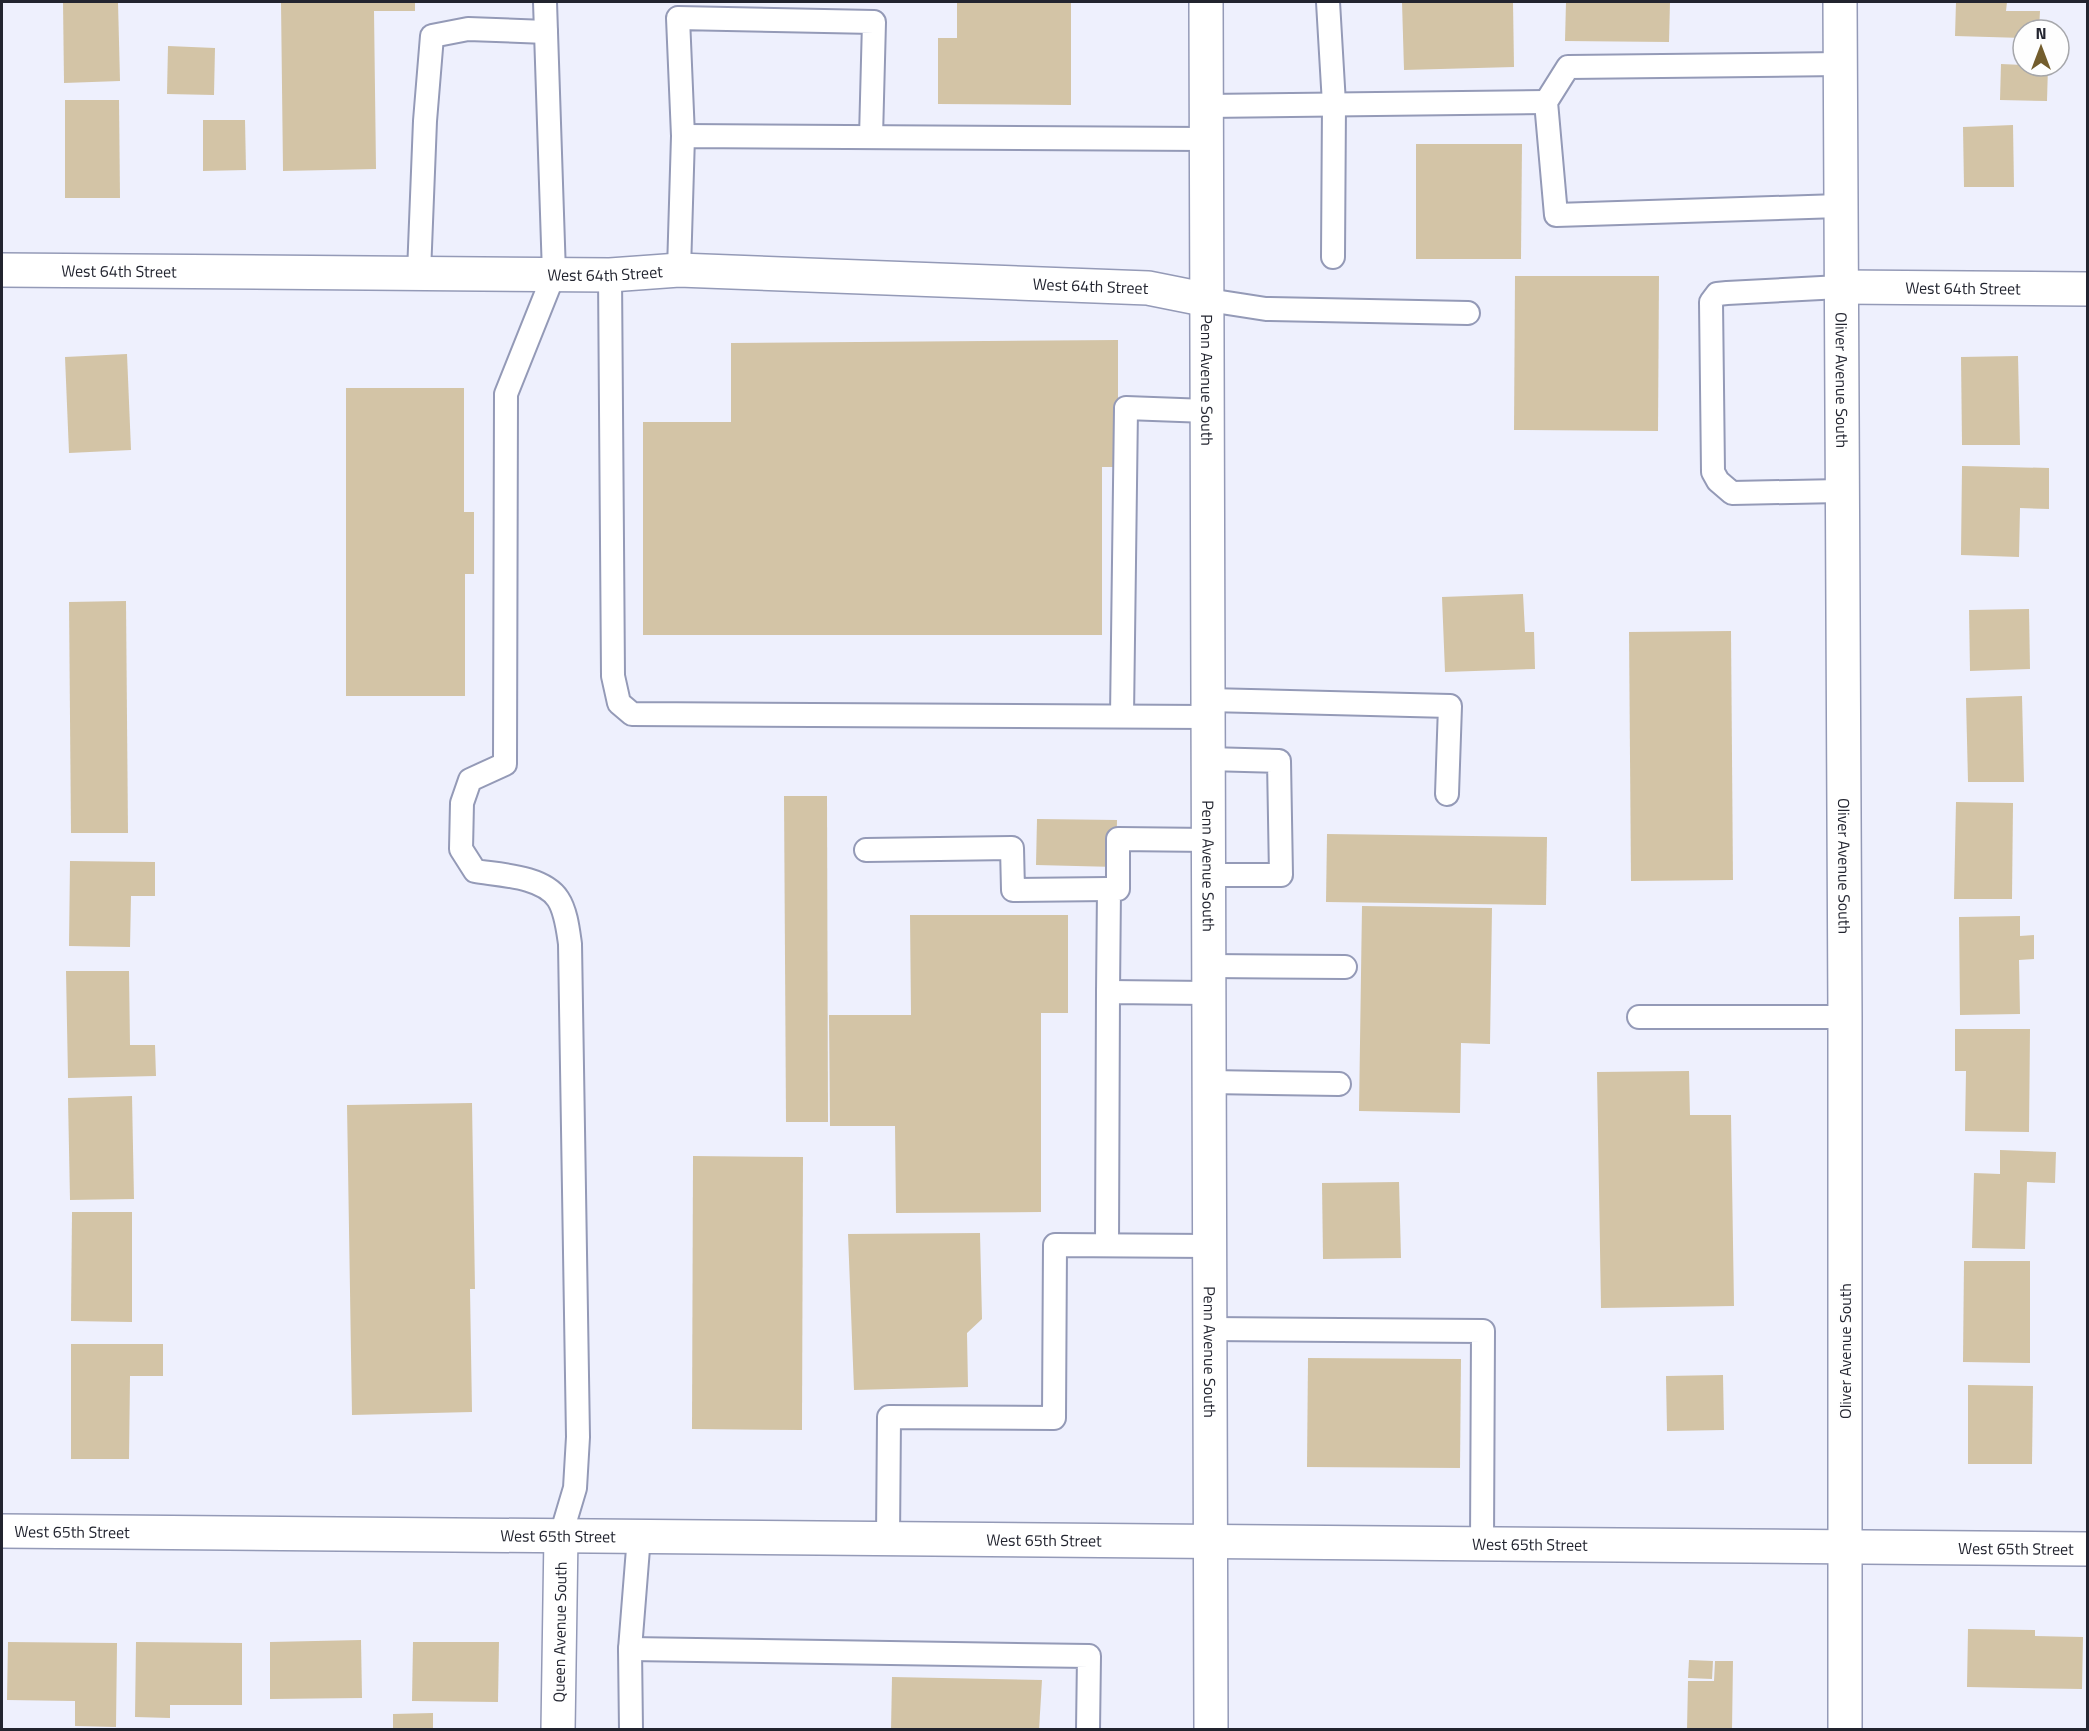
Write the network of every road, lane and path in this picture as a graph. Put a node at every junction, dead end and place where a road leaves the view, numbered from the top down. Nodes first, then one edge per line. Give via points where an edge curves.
1 (545, 2) edge
2 (1206, 2) edge
3 (1329, 2) edge
4 (1840, 2) edge
5 (546, 32) junction
6 (1840, 64) junction
7 (1546, 102) junction
8 (1334, 104) junction
9 (1206, 106) junction
10 (683, 136) junction
11 (871, 137) junction
12 (1207, 139) junction
13 (1839, 206) junction
14 (1333, 257) dead end
15 (2, 270) edge
16 (679, 270) junction
17 (419, 273) junction
18 (554, 274) junction
19 (610, 275) junction
20 (1840, 287) junction
21 (2088, 289) edge
22 (1208, 300) junction
23 (1468, 313) dead end
24 (1207, 411) junction
25 (1841, 491) junction
26 (1208, 708) junction
27 (1122, 716) junction
28 (1208, 759) junction
29 (1447, 794) dead end
30 (1209, 840) junction
31 (866, 850) dead end
32 (1209, 876) junction
33 (1109, 889) junction
34 (1345, 967) dead end
35 (1209, 980) junction
36 (1108, 992) junction
37 (1639, 1017) dead end
38 (1845, 1017) junction
39 (1209, 1082) junction
40 (1339, 1084) dead end
41 (1107, 1245) junction
42 (1210, 1246) junction
43 (1210, 1329) junction
44 (2, 1531) edge
45 (561, 1535) junction
46 (639, 1536) junction
47 (888, 1539) junction
48 (1211, 1541) junction
49 (1482, 1544) junction
50 (1844, 1547) junction
51 (2088, 1549) edge
52 (630, 1649) junction
53 (558, 1730) edge
54 (631, 1730) edge
55 (1088, 1730) edge
56 (1211, 1730) edge
57 (1845, 1730) edge

1 - 5 lane
2 - 9 street, Penn Avenue South
3 - 8 lane
4 - 6 street, Oliver Avenue South
5 - 17 lane via 468,29 432,36
5 - 18 lane
6 - 7 lane via 1568,67
6 - 13 street, Oliver Avenue South
7 - 8 lane
7 - 13 lane via 1556,215
8 - 9 lane
8 - 14 lane
9 - 12 street, Penn Avenue South
10 - 11 lane
10 - 11 lane via 678,18 874,22
10 - 16 lane
11 - 12 lane
12 - 22 street, Penn Avenue South
13 - 20 street, Oliver Avenue South
15 - 17 street, West 64th Street
16 - 19 street, West 64th Street
16 - 22 street, West 64th Street via 1148,288
17 - 18 street, West 64th Street
18 - 19 street, West 64th Street
18 - 45 lane via 506,394 505,764 470,780 462,803 460,849 475,871 542,885 558,898 569,934 578,1437 575,1488
19 - 27 lane via 613,675 619,703 632,714
20 - 21 street, West 64th Street
20 - 25 street, Oliver Avenue South
20 - 25 lane via 1717,294 1711,302 1713,472 1718,481 1732,493
22 - 23 lane via 1266,309
22 - 24 street, Penn Avenue South
24 - 26 street, Penn Avenue South
24 - 27 lane via 1126,408
25 - 38 street, Oliver Avenue South
26 - 27 lane
26 - 28 street, Penn Avenue South
26 - 29 lane via 1450,706
28 - 30 street, Penn Avenue South
28 - 32 lane via 1279,761 1281,875
30 - 32 street, Penn Avenue South
30 - 33 lane via 1118,839 1118,889
31 - 33 lane via 1012,848 1013,890
32 - 35 street, Penn Avenue South
33 - 36 lane
34 - 35 lane
35 - 36 lane
35 - 39 street, Penn Avenue South
36 - 41 lane
37 - 38 lane
38 - 50 street, Oliver Avenue South
39 - 40 lane
39 - 42 street, Penn Avenue South
41 - 42 lane
41 - 47 lane via 1055,1245 1053,1418 890,1417
42 - 43 street, Penn Avenue South
43 - 48 street, Penn Avenue South
43 - 49 lane via 1484,1331
44 - 45 street, West 65th Street
45 - 46 street, West 65th Street
45 - 53 street, Queen Avenue South
46 - 47 street, West 65th Street
46 - 52 lane
47 - 48 street, West 65th Street
48 - 49 street, West 65th Street
48 - 56 street, Penn Avenue South
49 - 50 street, West 65th Street
50 - 51 street, West 65th Street
50 - 57 street, Oliver Avenue South
52 - 54 lane
52 - 55 lane via 1089,1656

